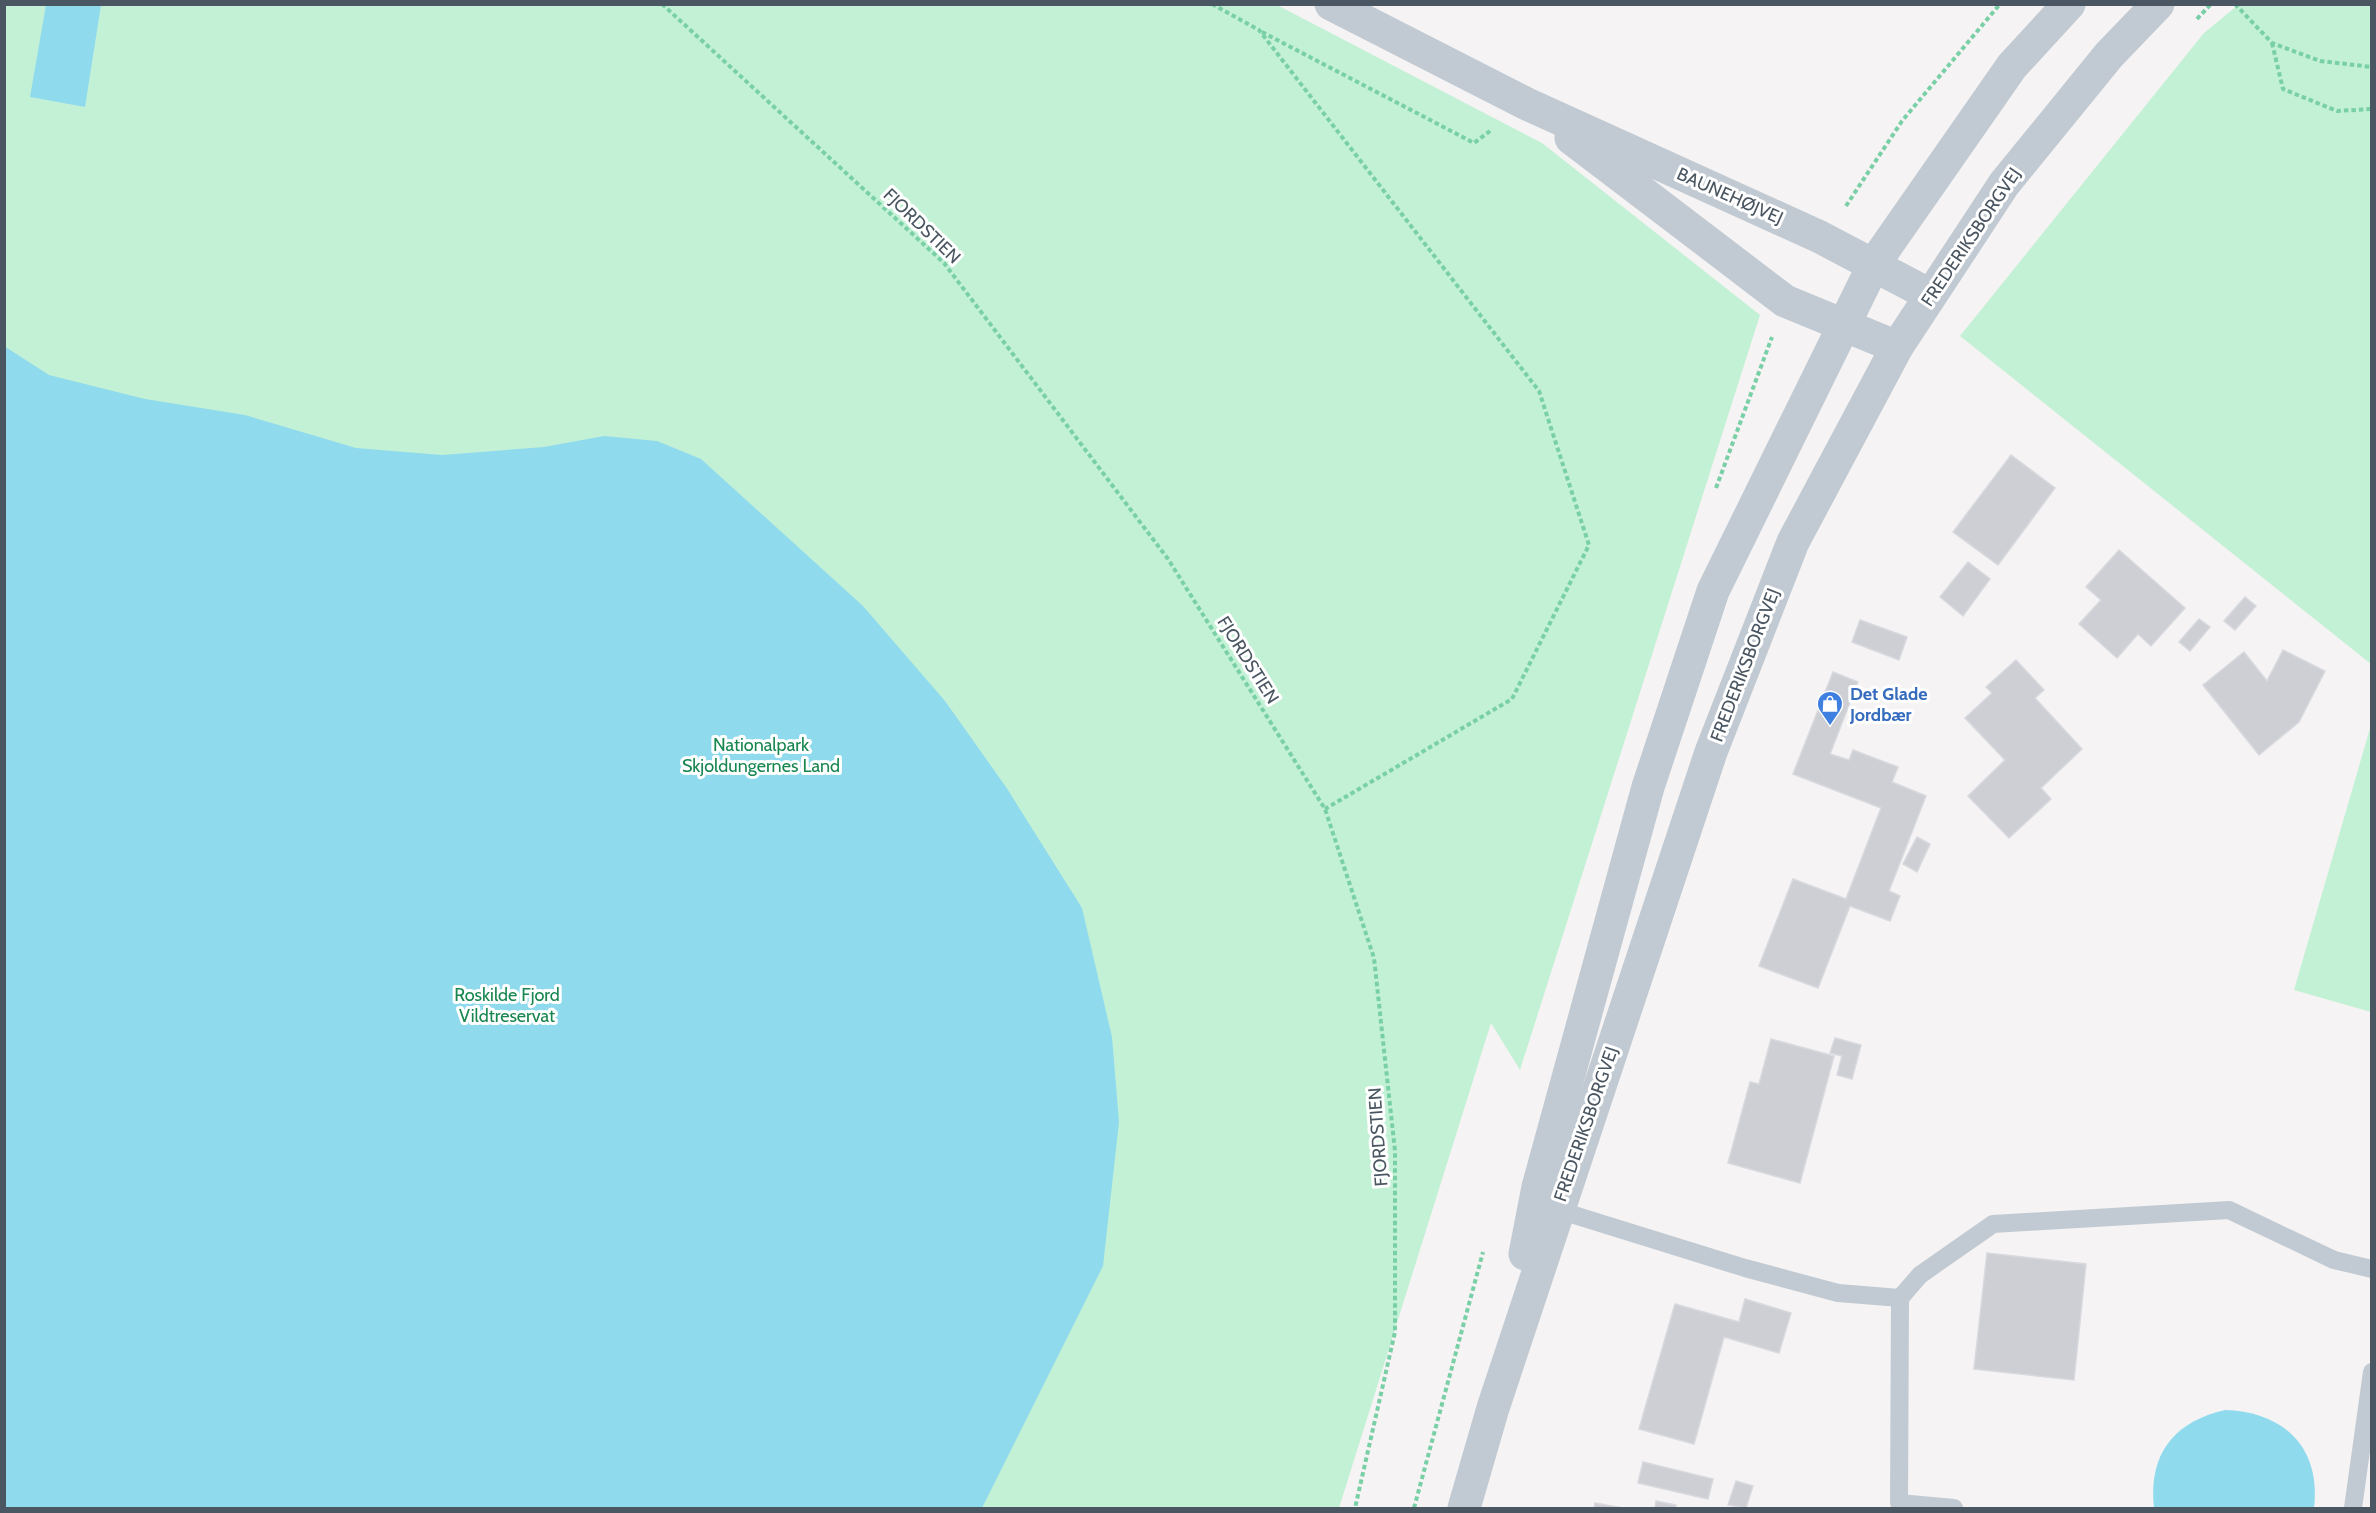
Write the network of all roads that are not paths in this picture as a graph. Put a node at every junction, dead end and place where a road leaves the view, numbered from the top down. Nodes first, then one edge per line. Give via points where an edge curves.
1 (1331, 4) edge
2 (2068, 4) edge
3 (2158, 4) edge
4 (1527, 104) junction
5 (1874, 264) junction
6 (1930, 295) junction
7 (1842, 324) junction
8 (1897, 347) junction
9 (1558, 1210) junction
10 (2372, 1269) edge
11 (1900, 1298) junction
12 (2372, 1372) edge
13 (1493, 1408) junction
14 (1464, 1509) edge
15 (1954, 1509) edge
16 (2353, 1509) edge

1 - 4 street, BAUNEHØJVEJ
2 - 5 street, FREDERIKSBORGVEJ via 2012,66
3 - 6 street, FREDERIKSBORGVEJ via 2109,55 2004,184
4 - 5 street, BAUNEHØJVEJ
4 - 7 street, BAUNEHØJVEJ via 1778,297
5 - 6 street, BAUNEHØJVEJ
5 - 7 street, FREDERIKSBORGVEJ
6 - 8 street, FREDERIKSBORGVEJ
7 - 8 street, BAUNEHØJVEJ
7 - 13 street, FREDERIKSBORGVEJ via 1713,591 1648,787 1538,1187
8 - 9 street, FREDERIKSBORGVEJ via 1793,542 1711,752
9 - 11 lane via 1745,1269 1838,1293
9 - 13 street, FREDERIKSBORGVEJ
10 - 11 lane via 2334,1260 2229,1210 1993,1224 1920,1275
11 - 15 lane via 1899,1503
12 - 16 lane
13 - 14 street, FREDERIKSBORGVEJ

